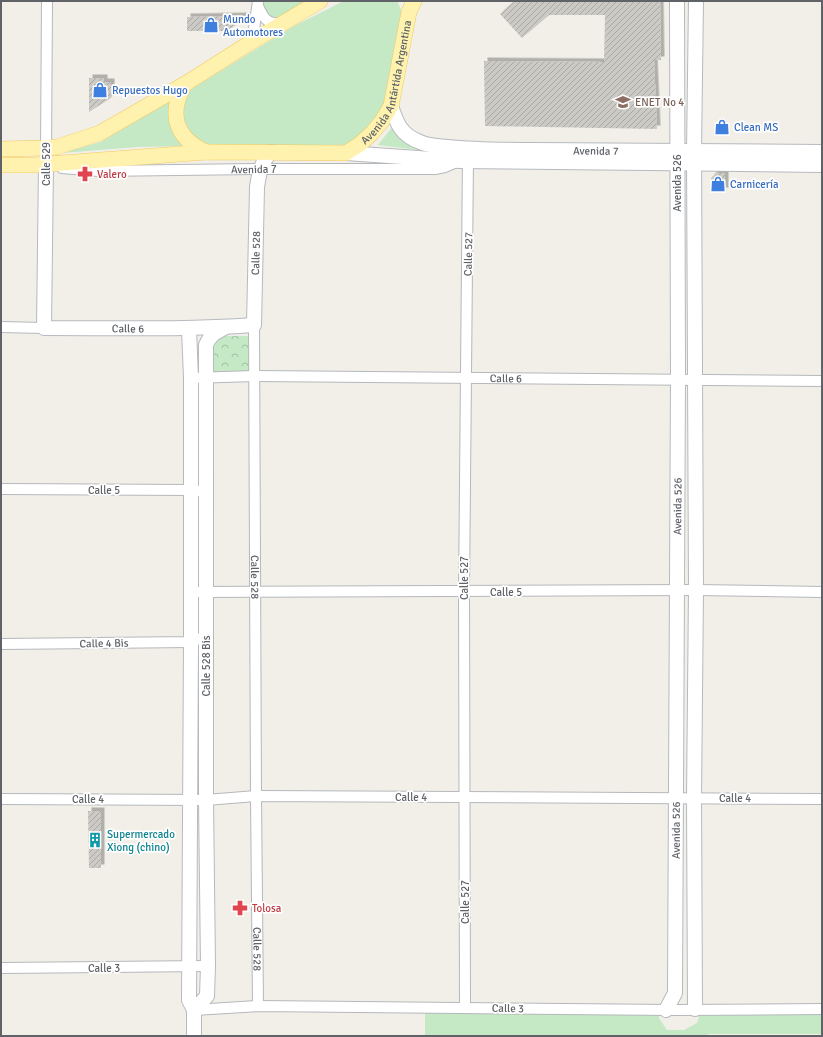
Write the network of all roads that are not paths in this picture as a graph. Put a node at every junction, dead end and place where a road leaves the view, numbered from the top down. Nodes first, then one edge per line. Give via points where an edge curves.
1 (47, 1) edge
2 (320, 1) edge
3 (677, 1) edge
4 (696, 1) edge
5 (258, 3) edge
6 (410, 5) edge
7 (281, 24) junction
8 (248, 44) junction
9 (184, 84) junction
10 (391, 106) junction
11 (46, 148) junction
12 (1, 149) edge
13 (206, 152) junction
14 (271, 152) junction
15 (822, 152) edge
16 (346, 153) junction
17 (466, 157) junction
18 (694, 157) junction
19 (677, 158) junction
20 (46, 164) junction
21 (822, 164) edge
22 (1, 165) edge
23 (260, 169) junction
24 (254, 325) junction
25 (1, 327) edge
26 (226, 327) junction
27 (44, 328) junction
28 (189, 328) junction
29 (255, 376) junction
30 (207, 377) junction
31 (191, 378) junction
32 (466, 379) junction
33 (678, 379) junction
34 (696, 380) junction
35 (822, 380) edge
36 (1, 489) edge
37 (190, 490) junction
38 (207, 492) junction
39 (696, 590) junction
40 (677, 591) junction
41 (191, 592) junction
42 (206, 592) junction
43 (256, 592) junction
44 (464, 592) junction
45 (822, 592) edge
46 (206, 636) junction
47 (191, 642) junction
48 (1, 644) edge
49 (256, 796) junction
50 (464, 798) junction
51 (675, 798) junction
52 (694, 798) junction
53 (1, 799) edge
54 (190, 799) junction
55 (822, 799) edge
56 (206, 800) junction
57 (208, 966) junction
58 (190, 967) junction
59 (1, 968) edge
60 (258, 1006) junction
61 (465, 1007) junction
62 (695, 1009) junction
63 (822, 1009) edge
64 (194, 1010) junction
65 (666, 1010) junction
66 (194, 1036) edge

1 - 11 street, Calle 529
2 - 7 main road
3 - 19 main road, Avenida 526
4 - 18 main road, Avenida 526
5 - 7 street via 267,20
5 - 8 street via 254,29
6 - 10 main road, Avenida Antártida Argentina
7 - 8 main road
8 - 9 main road
9 - 11 main road via 100,133
9 - 13 main road via 178,94 176,106 179,129 190,143
10 - 16 main road, Avenida Antártida Argentina via 372,133
10 - 17 main road, Avenida 7 via 397,124 411,138
11 - 12 main road
11 - 20 street, Calle 529
13 - 14 main road, Avenida 7
13 - 20 main road, Avenida 7
14 - 16 main road, Avenida 7
14 - 23 main road, Calle 528
15 - 18 main road, Avenida 7
16 - 17 main road, Avenida 7
17 - 19 main road, Avenida 7
17 - 23 street, Avenida 7 via 435,169
17 - 32 street, Calle 527
18 - 19 main road, Avenida 7
18 - 21 main road, Avenida 7
18 - 34 main road, Avenida 526
19 - 33 main road, Avenida 526
20 - 22 main road, Avenida 7
20 - 23 street, Avenida 7 via 58,168 98,172
20 - 27 main road, Calle 529
23 - 24 main road, Calle 528 via 257,187
24 - 26 main road, Calle 6
24 - 29 street, Calle 528
25 - 27 street, Calle 6
26 - 28 main road, Calle 6
26 - 30 main road, Calle 528 Bis via 214,333 206,345
27 - 28 main road, Calle 6
28 - 31 main road, Calle 528 Bis
29 - 30 street, Calle 6
29 - 32 street, Calle 6
29 - 43 street, Calle 528
30 - 31 street, Calle 6
30 - 38 main road, Calle 528 Bis
31 - 37 main road, Calle 528 Bis
32 - 33 street, Calle 6
32 - 44 street, Calle 527
33 - 34 street, Calle 6
33 - 40 main road, Avenida 526
34 - 35 street, Calle 6
34 - 39 main road, Avenida 526
36 - 37 street, Calle 5
37 - 38 street, Calle 5
37 - 41 main road, Calle 528 Bis
38 - 42 main road, Calle 528 Bis
39 - 40 street, Calle 5
39 - 45 street, Calle 5
39 - 52 main road, Avenida 526
40 - 44 street, Calle 5
40 - 51 main road, Avenida 526
41 - 42 street, Calle 5
41 - 47 main road, Calle 528 Bis
42 - 43 street, Calle 5
42 - 46 main road, Calle 528 Bis
43 - 44 street, Calle 5
43 - 49 street, Calle 528
44 - 50 street, Calle 527
46 - 47 street, Calle 4 Bis
46 - 56 main road, Calle 528 Bis
47 - 48 street, Calle 4 Bis
47 - 54 main road, Calle 528 Bis
49 - 50 street, Calle 4
49 - 56 street, Calle 4
49 - 60 street, Calle 528
50 - 51 street, Calle 4
50 - 61 street, Calle 527
51 - 52 street, Calle 4
51 - 65 main road, Avenida 526 via 675,993
52 - 55 street, Calle 4
52 - 62 main road, Avenida 526
53 - 54 street, Calle 4
54 - 56 street, Calle 4
54 - 58 main road, Calle 528 Bis
56 - 57 main road, Calle 528 Bis
57 - 58 street, Calle 3
57 - 64 main road, Calle 528 Bis via 207,996
58 - 59 street, Calle 3
58 - 64 main road, Calle 528 Bis via 189,1000
60 - 61 street, Calle 3
60 - 64 street, Calle 3
61 - 65 street, Calle 3
62 - 63 street, Calle 3
62 - 65 street, Calle 3
64 - 66 main road, Calle 528 Bis

